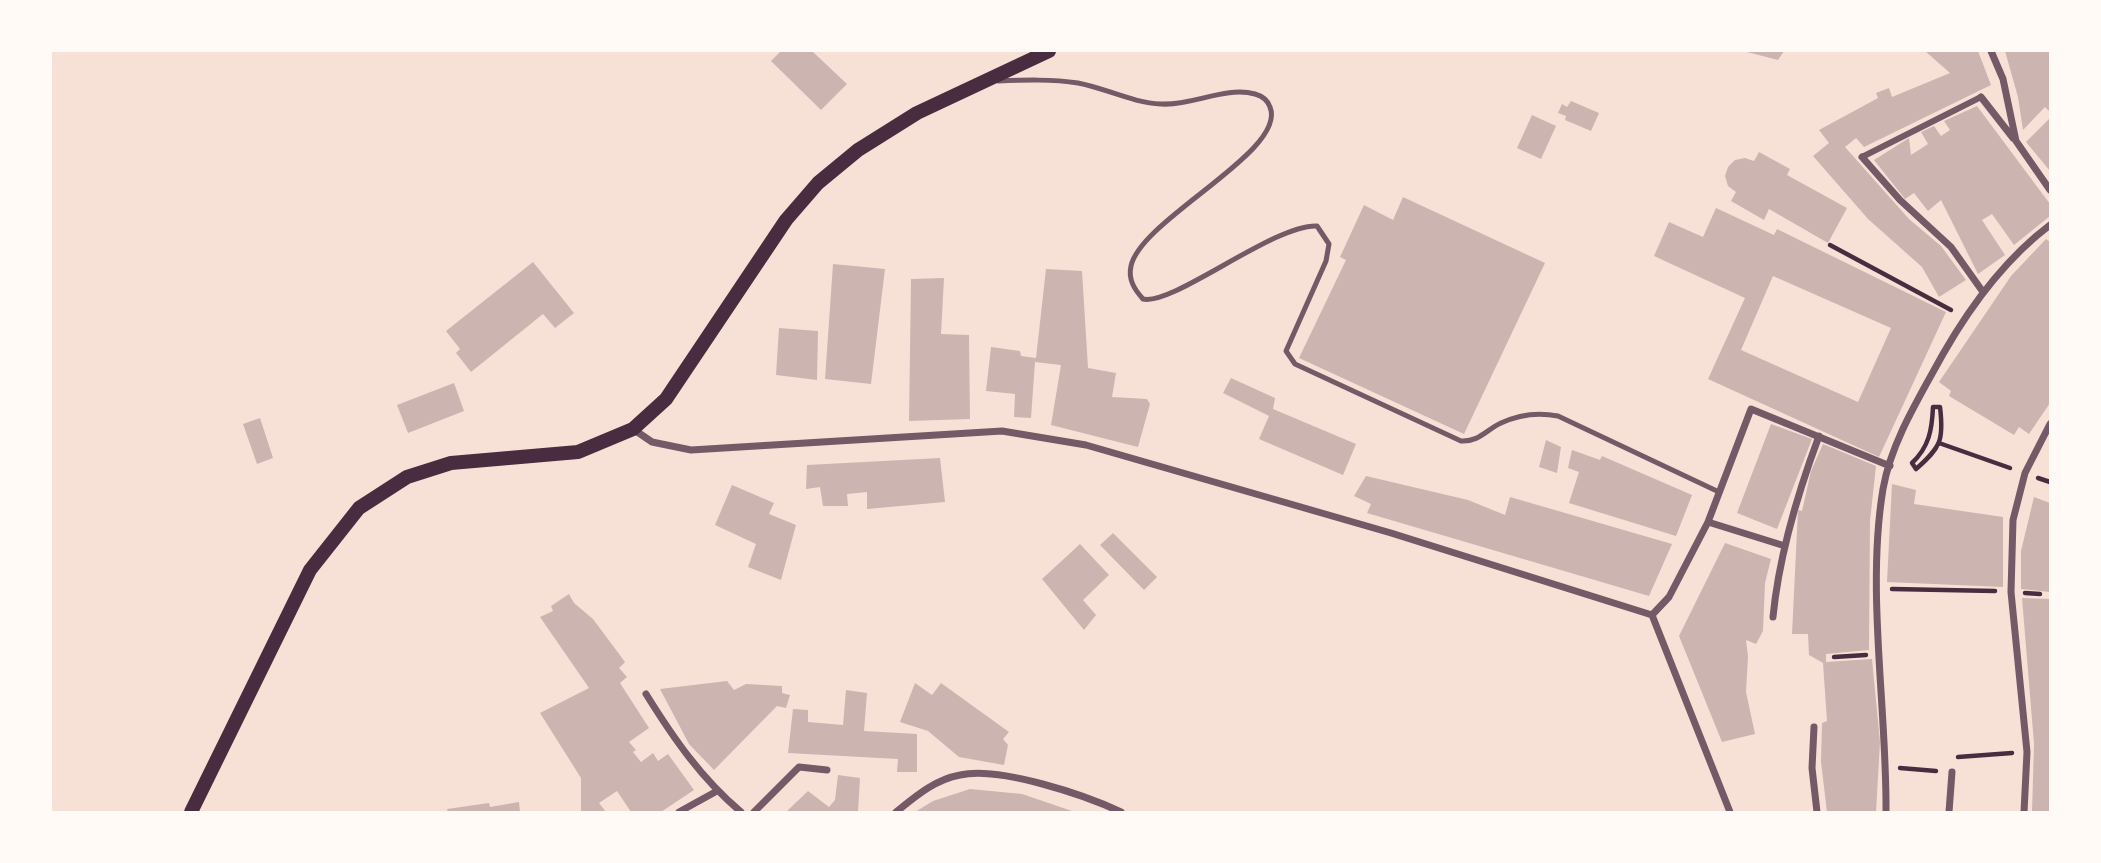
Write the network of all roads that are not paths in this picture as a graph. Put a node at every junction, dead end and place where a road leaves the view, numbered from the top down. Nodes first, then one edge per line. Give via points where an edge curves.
1 (1049, 51) edge
2 (1991, 51) edge
3 (984, 81) junction
4 (1981, 97) joint
5 (2016, 141) junction
6 (1862, 157) joint
7 (2050, 190) edge
8 (2050, 225) edge
9 (1983, 292) junction
10 (2050, 424) edge
11 (633, 429) junction
12 (1819, 436) junction
13 (1890, 466) junction
14 (1719, 492) junction
15 (1708, 522) junction
16 (1785, 546) junction
17 (1652, 615) junction
18 (1773, 617) dead end
19 (646, 694) dead end
20 (1814, 727) dead end
21 (827, 771) dead end
22 (1952, 772) dead end
23 (717, 792) junction
24 (899, 811) edge
25 (191, 812) edge
26 (679, 812) edge
27 (741, 812) edge
28 (754, 812) edge
29 (1121, 812) edge
30 (1730, 812) edge
31 (1817, 812) edge
32 (1886, 812) edge
33 (1949, 812) edge
34 (2024, 812) edge

1 - 3 main road
2 - 5 street via 2003,79
3 - 11 main road via 905,120 858,149 818,183 786,220 666,399
3 - 14 lane via 1077,83 1156,104 1179,105 1224,94 1260,95 1273,114 1268,134 1137,251 1131,278 1143,299 1165,295 1283,236 1317,226 1329,244 1326,261 1286,351 1295,364 1461,441 1473,442 1518,417 1558,416
4 - 5 street
4 - 6 street
5 - 7 street
6 - 9 street via 1951,247
8 - 9 street
9 - 13 street via 1921,393
10 - 34 street via 2025,473 2013,520 2011,592 2027,752
11 - 17 street via 652,442 691,450 1002,432 1086,445
11 - 25 main road via 578,452 451,463 407,477 359,508 310,570
12 - 13 street
12 - 14 street via 1751,409
12 - 16 street
13 - 32 street via 1883,489 1877,588
14 - 15 street
15 - 16 street
15 - 17 street via 1669,597
16 - 18 street
17 - 30 street
19 - 23 street via 680,750
20 - 31 street
21 - 28 street via 799,767
22 - 33 street
23 - 26 street
23 - 27 street
24 - 29 street via 923,789 961,774 999,775 1090,797

